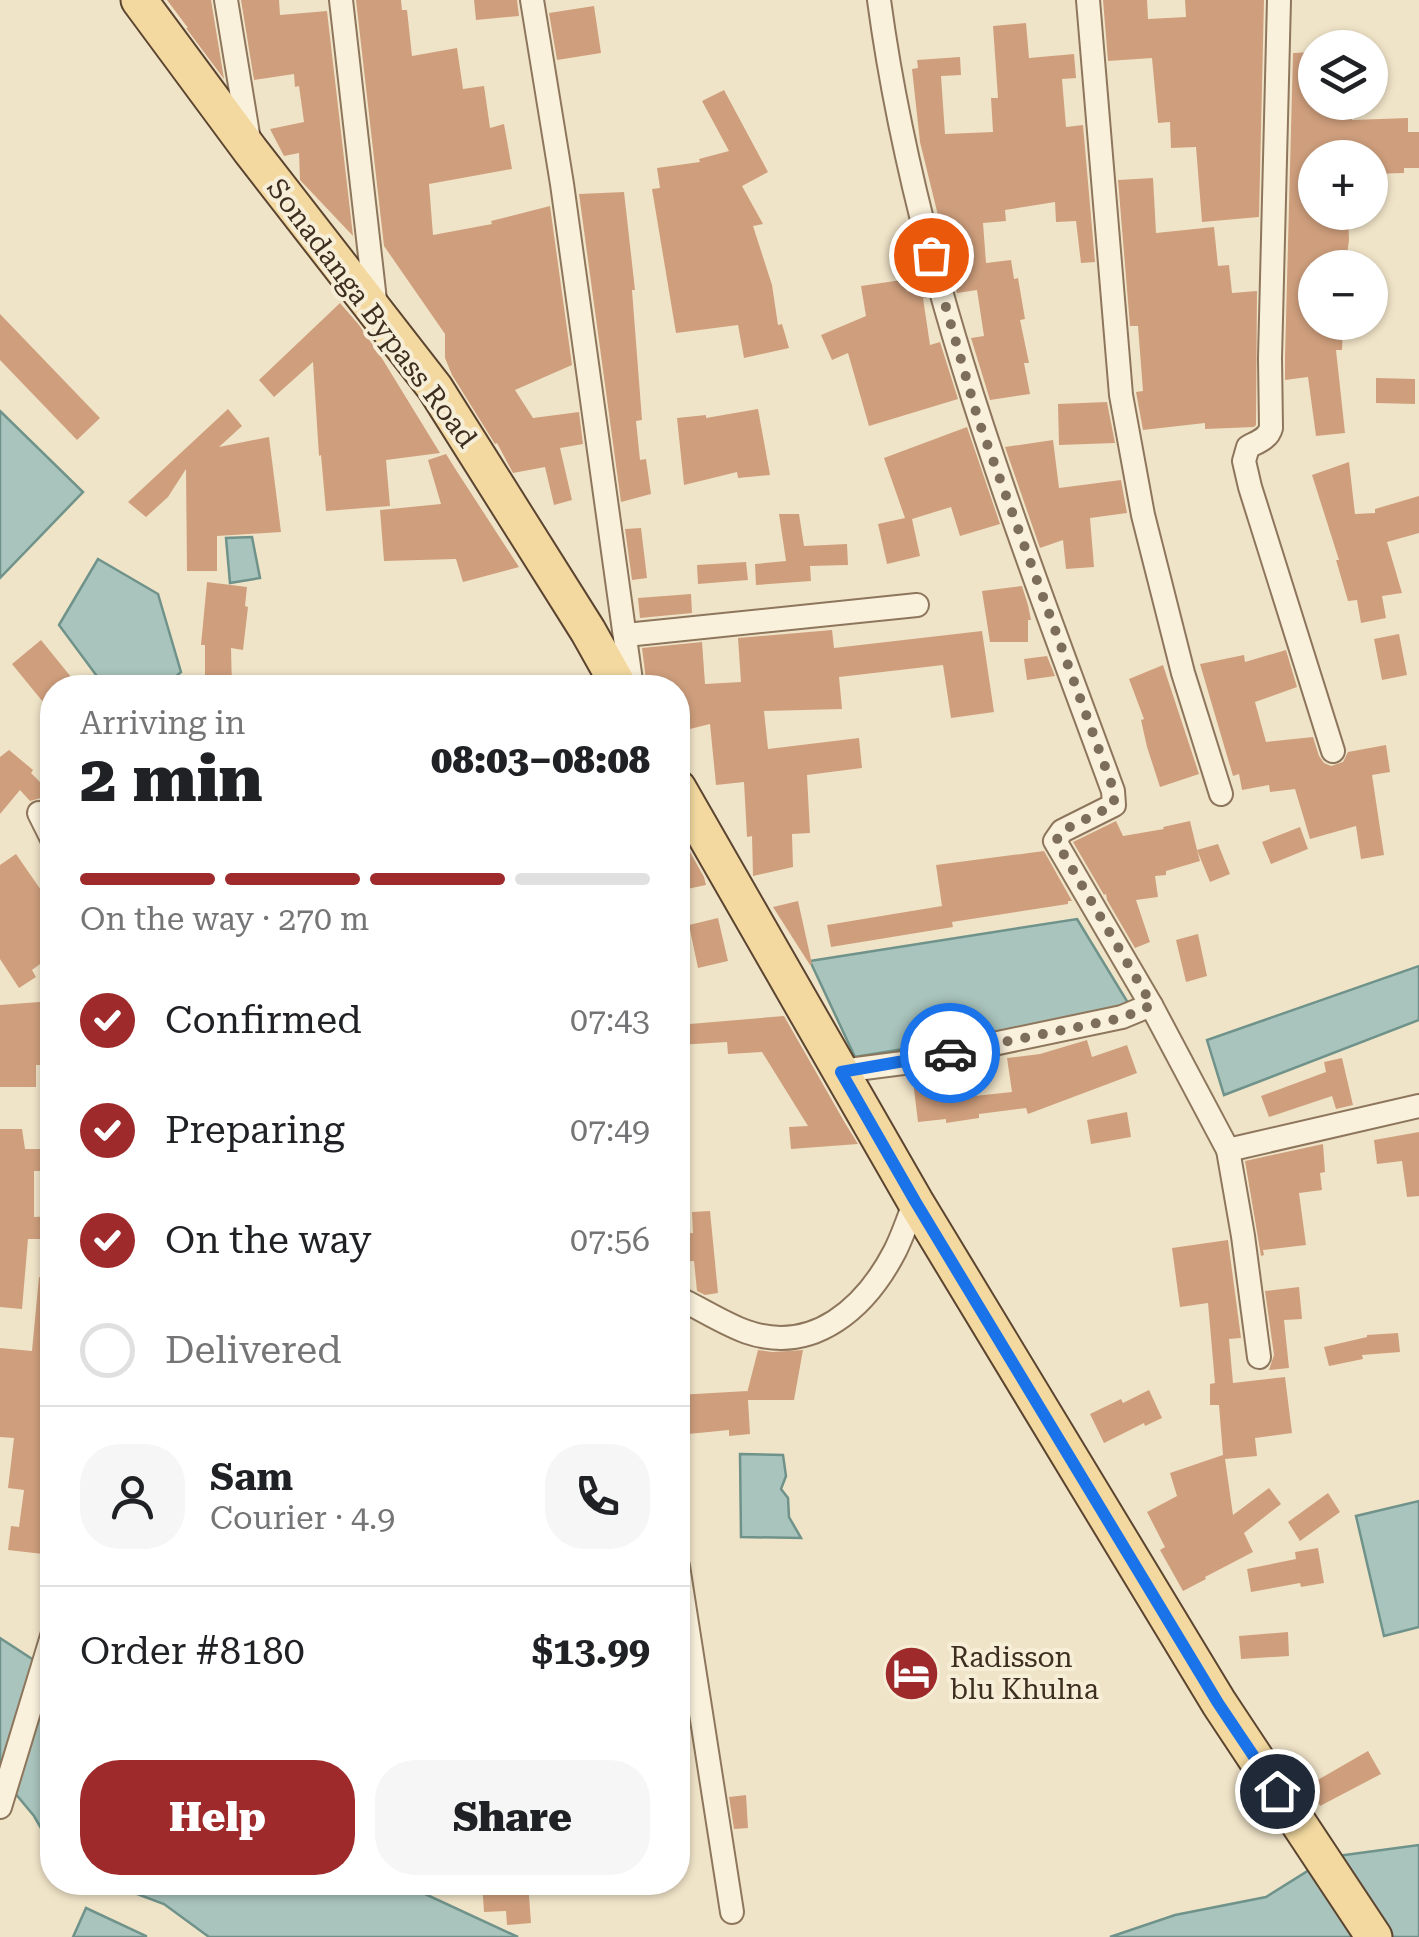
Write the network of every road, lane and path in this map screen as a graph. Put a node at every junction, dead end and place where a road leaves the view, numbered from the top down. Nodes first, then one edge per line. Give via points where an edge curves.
1 (139, 0) edge
2 (226, 0) edge
3 (341, 0) edge
4 (532, 0) edge
5 (879, 0) edge
6 (1088, 0) edge
7 (1279, 0) edge
8 (250, 150) junction
9 (376, 312) junction
10 (916, 605) dead end
11 (626, 636) junction
12 (613, 675) edge
13 (630, 675) edge
14 (1333, 751) dead end
15 (1221, 794) dead end
16 (690, 809) edge
17 (1152, 1005) junction
18 (841, 1072) junction
19 (1419, 1106) edge
20 (1228, 1150) junction
21 (915, 1201) junction
22 (690, 1304) edge
23 (1260, 1356) dead end
24 (690, 1643) edge
25 (40, 1678) edge
26 (0, 1807) edge
27 (732, 1912) dead end
28 (1374, 1937) edge

1 - 8 main road, Sonadanga Bypass Road
2 - 8 street
3 - 9 street
4 - 11 street
5 - 17 street via 904,146 940,292 984,437 1114,791 1114,805 1062,831 1056,841
6 - 15 street via 1121,395 1143,516
7 - 14 street via 1271,428 1248,447 1244,461
8 - 9 main road, Sonadanga Bypass Road
9 - 12 main road, Sonadanga Bypass Road via 435,388
10 - 11 street
11 - 13 street
16 - 18 main road
17 - 18 street via 1122,1018
17 - 20 street
18 - 21 main road
19 - 20 street
20 - 23 street
21 - 22 street via 872,1288 819,1332 788,1339 748,1332
21 - 28 main road via 1218,1703
24 - 27 street
25 - 26 street

